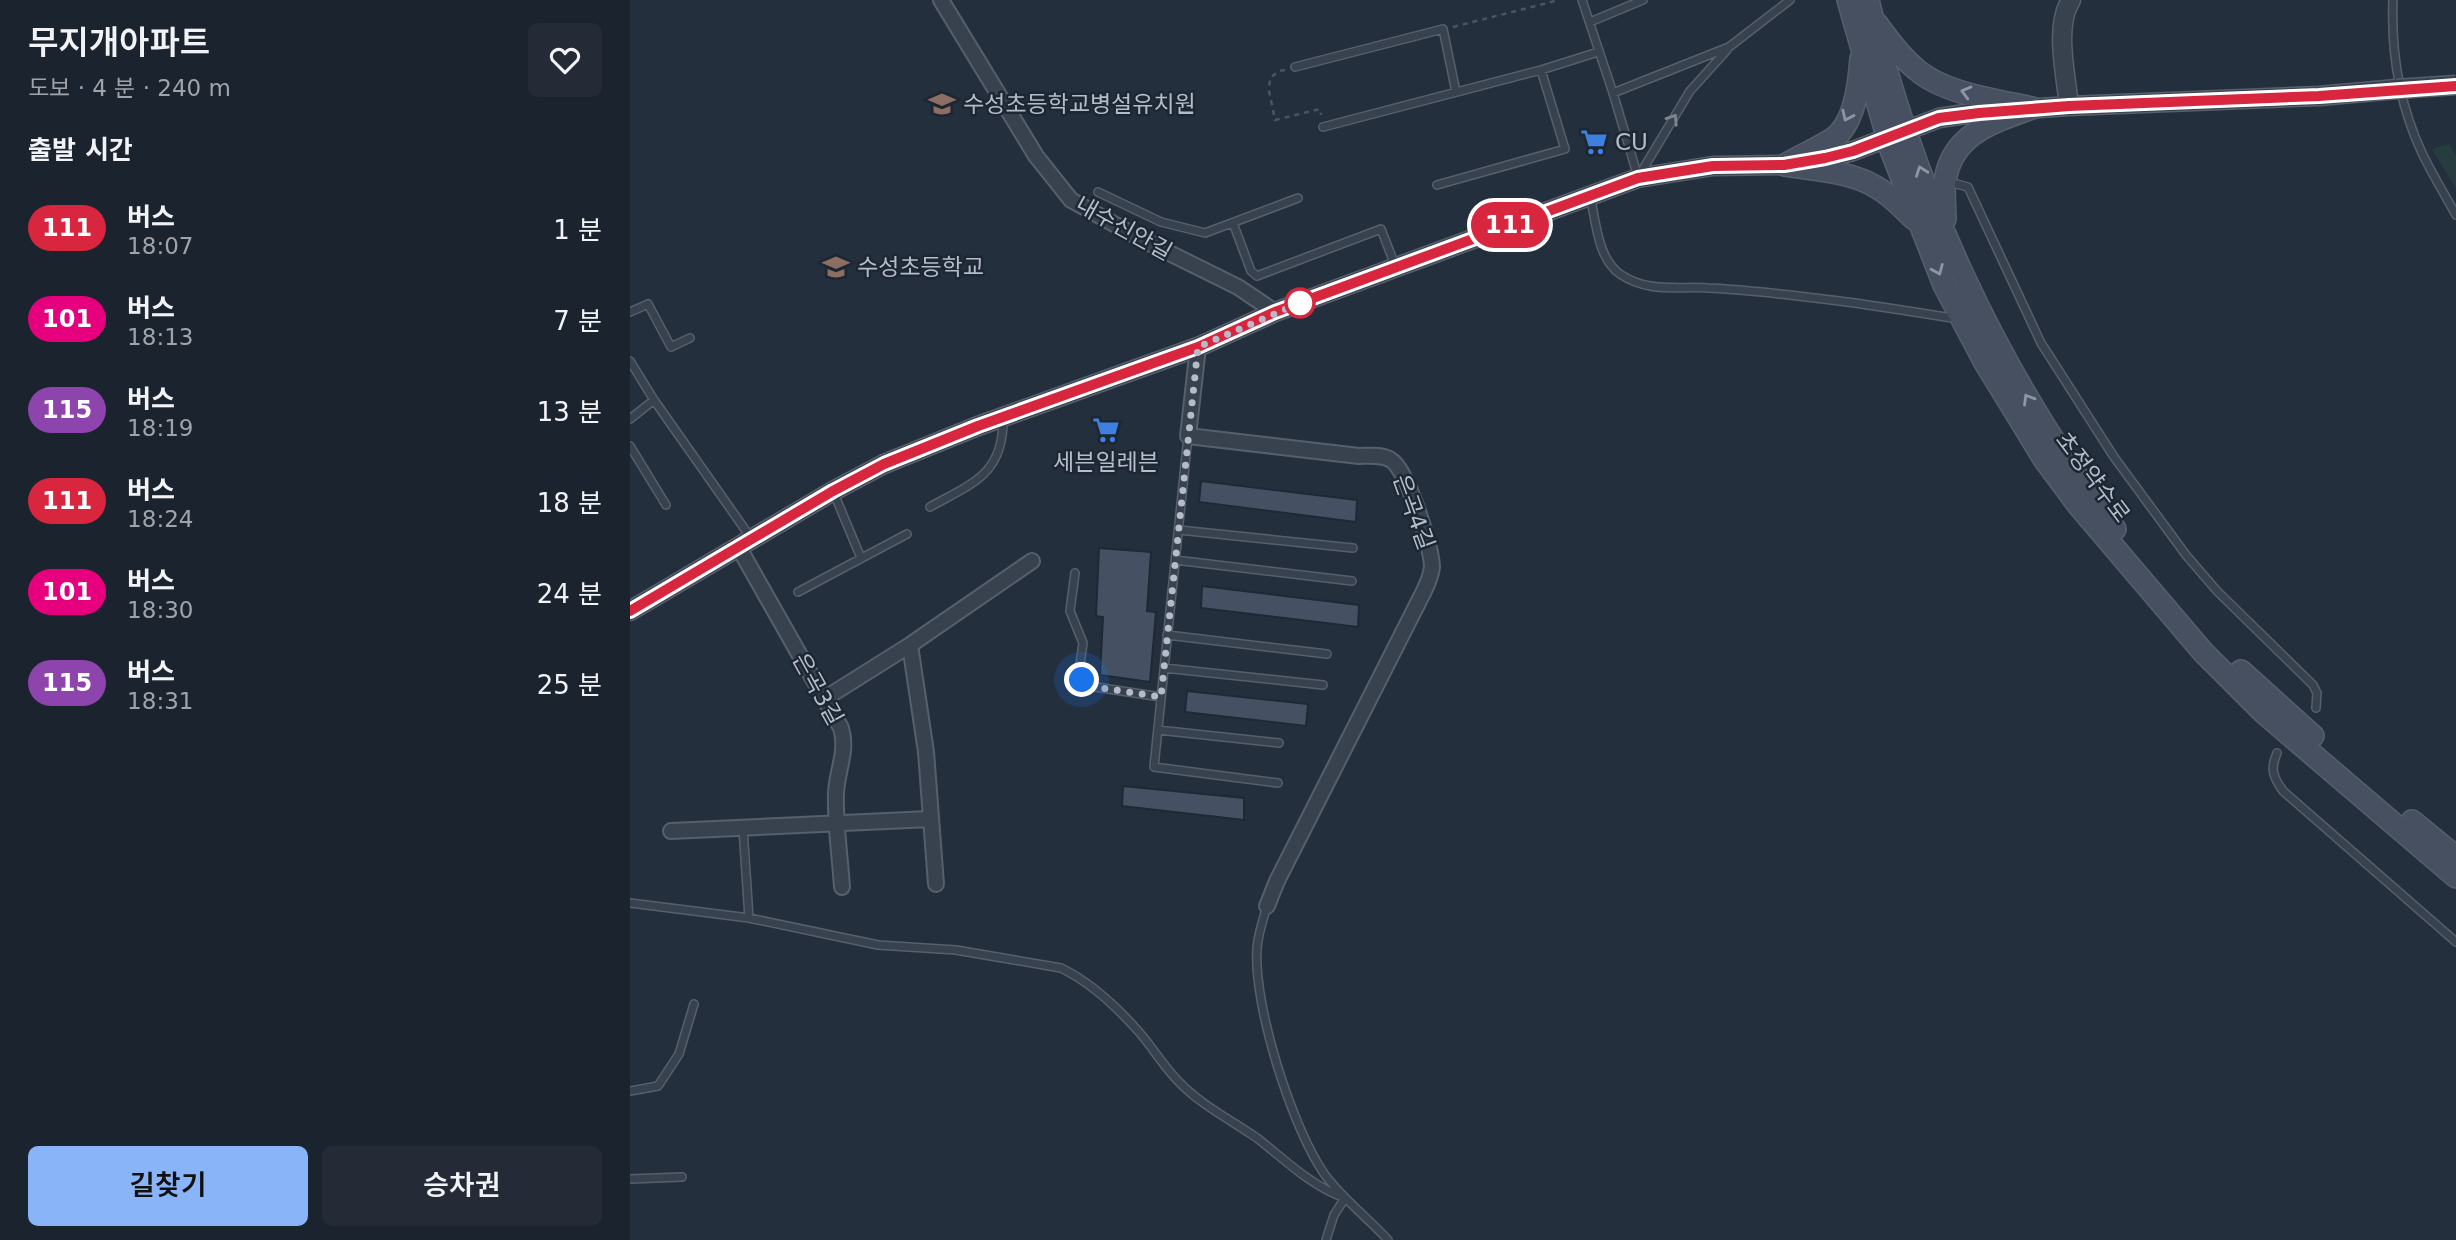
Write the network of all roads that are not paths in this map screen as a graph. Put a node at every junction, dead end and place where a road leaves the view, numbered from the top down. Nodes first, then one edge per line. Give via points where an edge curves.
1 (942, 0) edge
2 (1582, 0) edge
3 (1643, 0) edge
4 (1790, 0) edge
5 (1848, 0) edge
6 (2393, 0) edge
7 (2065, 4) edge
8 (1870, 8) edge
9 (1590, 22) junction
10 (1729, 47) junction
11 (1863, 50) junction
12 (1598, 52) junction
13 (1295, 67) road end
14 (1541, 69) junction
15 (2456, 85) edge
16 (1456, 92) junction
17 (1613, 93) junction
18 (2069, 106) junction
19 (2032, 108) junction
20 (1323, 127) road end
21 (1897, 134) junction
22 (1784, 165) junction
23 (1638, 178) junction
24 (1945, 181) junction
25 (1437, 185) dead end
26 (1098, 192) dead end
27 (1589, 195) junction
28 (1298, 198) dead end
29 (2456, 215) edge
30 (1233, 223) junction
31 (1918, 224) junction
32 (1946, 235) junction
33 (1396, 269) junction
34 (630, 312) edge
35 (1275, 312) junction
36 (1962, 319) junction
37 (690, 338) dead end
38 (1198, 347) junction
39 (630, 360) edge
40 (653, 400) junction
41 (1003, 417) junction
42 (630, 419) edge
43 (1188, 436) junction
44 (630, 446) edge
45 (833, 491) junction
46 (666, 505) dead end
47 (930, 507) dead end
48 (1178, 530) junction
49 (906, 534) dead end
50 (745, 542) junction
51 (1353, 548) dead end
52 (861, 558) junction
53 (1175, 560) junction
54 (1032, 561) dead end
55 (1076, 573) dead end
56 (1352, 581) dead end
57 (798, 592) dead end
58 (630, 611) edge
59 (1167, 635) junction
60 (910, 645) junction
61 (1327, 654) dead end
62 (1164, 668) junction
63 (1323, 685) dead end
64 (1161, 697) junction
65 (824, 699) junction
66 (2316, 708) dead end
67 (1158, 730) junction
68 (1279, 743) dead end
69 (2277, 753) dead end
70 (1278, 783) dead end
71 (930, 819) junction
72 (837, 823) junction
73 (743, 828) junction
74 (671, 831) dead end
75 (2456, 857) edge
76 (2456, 877) edge
77 (936, 884) dead end
78 (842, 887) dead end
79 (630, 903) edge
80 (1267, 906) joint
81 (749, 918) junction
82 (2456, 942) edge
83 (694, 1004) dead end
84 (630, 1091) edge
85 (681, 1177) dead end
86 (630, 1179) edge
87 (1345, 1198) junction
88 (1326, 1240) edge
89 (1388, 1240) edge

1 - 35 street, 내수신안길 via 1036,156 1071,200 1238,287
2 - 9 lane
3 - 9 lane
4 - 10 lane
5 - 11 main road, 초정약수로
6 - 29 lane via 2396,64 2407,111 2422,152
7 - 18 street via 2062,24
19 -> 8 main road via 1940,85 1896,49
8 - 21 main road, 초정약수로
9 - 12 lane
10 - 17 lane
23 -> 10 lane via 1690,92
11 - 21 main road, 초정약수로
11 -> 22 main road via 1847,120 1836,136
12 - 14 lane
12 - 17 lane
13 - 16 lane via 1443,29
14 - 16 lane
14 - 25 lane via 1565,149
15 - 18 street, bridge via 2319,96
16 - 20 lane
17 - 23 lane
18 - 19 street
19 - 21 street via 1939,118
19 - 24 main road via 1983,126 1965,140
21 - 22 street via 1853,151
21 - 31 main road, 초정약수로
32 -> 21 main road, 초정약수로
22 - 23 street via 1713,166
22 - 31 main road via 1847,175 1875,186
23 - 27 street
24 - 32 main road
24 - 66 lane via 1968,187 2041,343 2114,457 2217,591 2313,685
26 - 30 lane via 1161,222 1205,233
27 - 33 street
27 - 36 lane via 1610,266 1644,285 1847,302
28 - 30 lane
30 - 33 lane via 1257,276 1381,229
31 -> 36 main road, 초정약수로
75 -> 32 main road, 초정약수로 via 2282,709 2156,581 2053,442 1977,307
33 - 35 street
34 - 37 lane via 648,303 671,347
35 - 38 street
36 - 76 main road, 초정약수로 via 2044,459 2203,652 2264,713
38 - 41 street
38 - 43 street
39 - 40 lane
40 - 42 lane
40 - 50 lane
41 - 45 street via 884,464
41 - 47 lane via 1001,445 983,478
43 - 48 lane
43 - 80 street, 은곡4길 via 1392,460 1412,493 1430,555 1432,567 1423,593
44 - 46 lane
45 - 50 street
45 - 52 lane
48 - 51 lane
48 - 53 lane
49 - 52 lane
50 - 58 street
50 - 65 street, 은곡3길
52 - 57 lane
53 - 56 lane
53 - 59 lane
54 - 60 street
55 - 64 lane via 1070,611 1083,643 1082,680 1089,686
59 - 61 lane
59 - 62 lane
60 - 65 street
60 - 71 street via 926,752
62 - 63 lane
62 - 64 lane
64 - 67 lane
65 - 72 street, 은곡3길 via 844,740 836,793
67 - 68 lane
67 - 70 lane via 1154,767
69 - 82 lane via 2272,765 2274,778 2283,791
71 - 72 street
71 - 77 street
72 - 73 street
72 - 78 street, 은곡3길
73 - 74 street
73 - 81 lane
79 - 81 lane
80 - 87 lane via 1257,965 1272,1049 1313,1155
81 - 87 lane via 867,943 956,950 1076,975 1139,1031 1191,1094 1329,1192
83 - 84 lane via 679,1054 659,1086
85 - 86 lane
87 - 88 lane
87 - 89 lane

